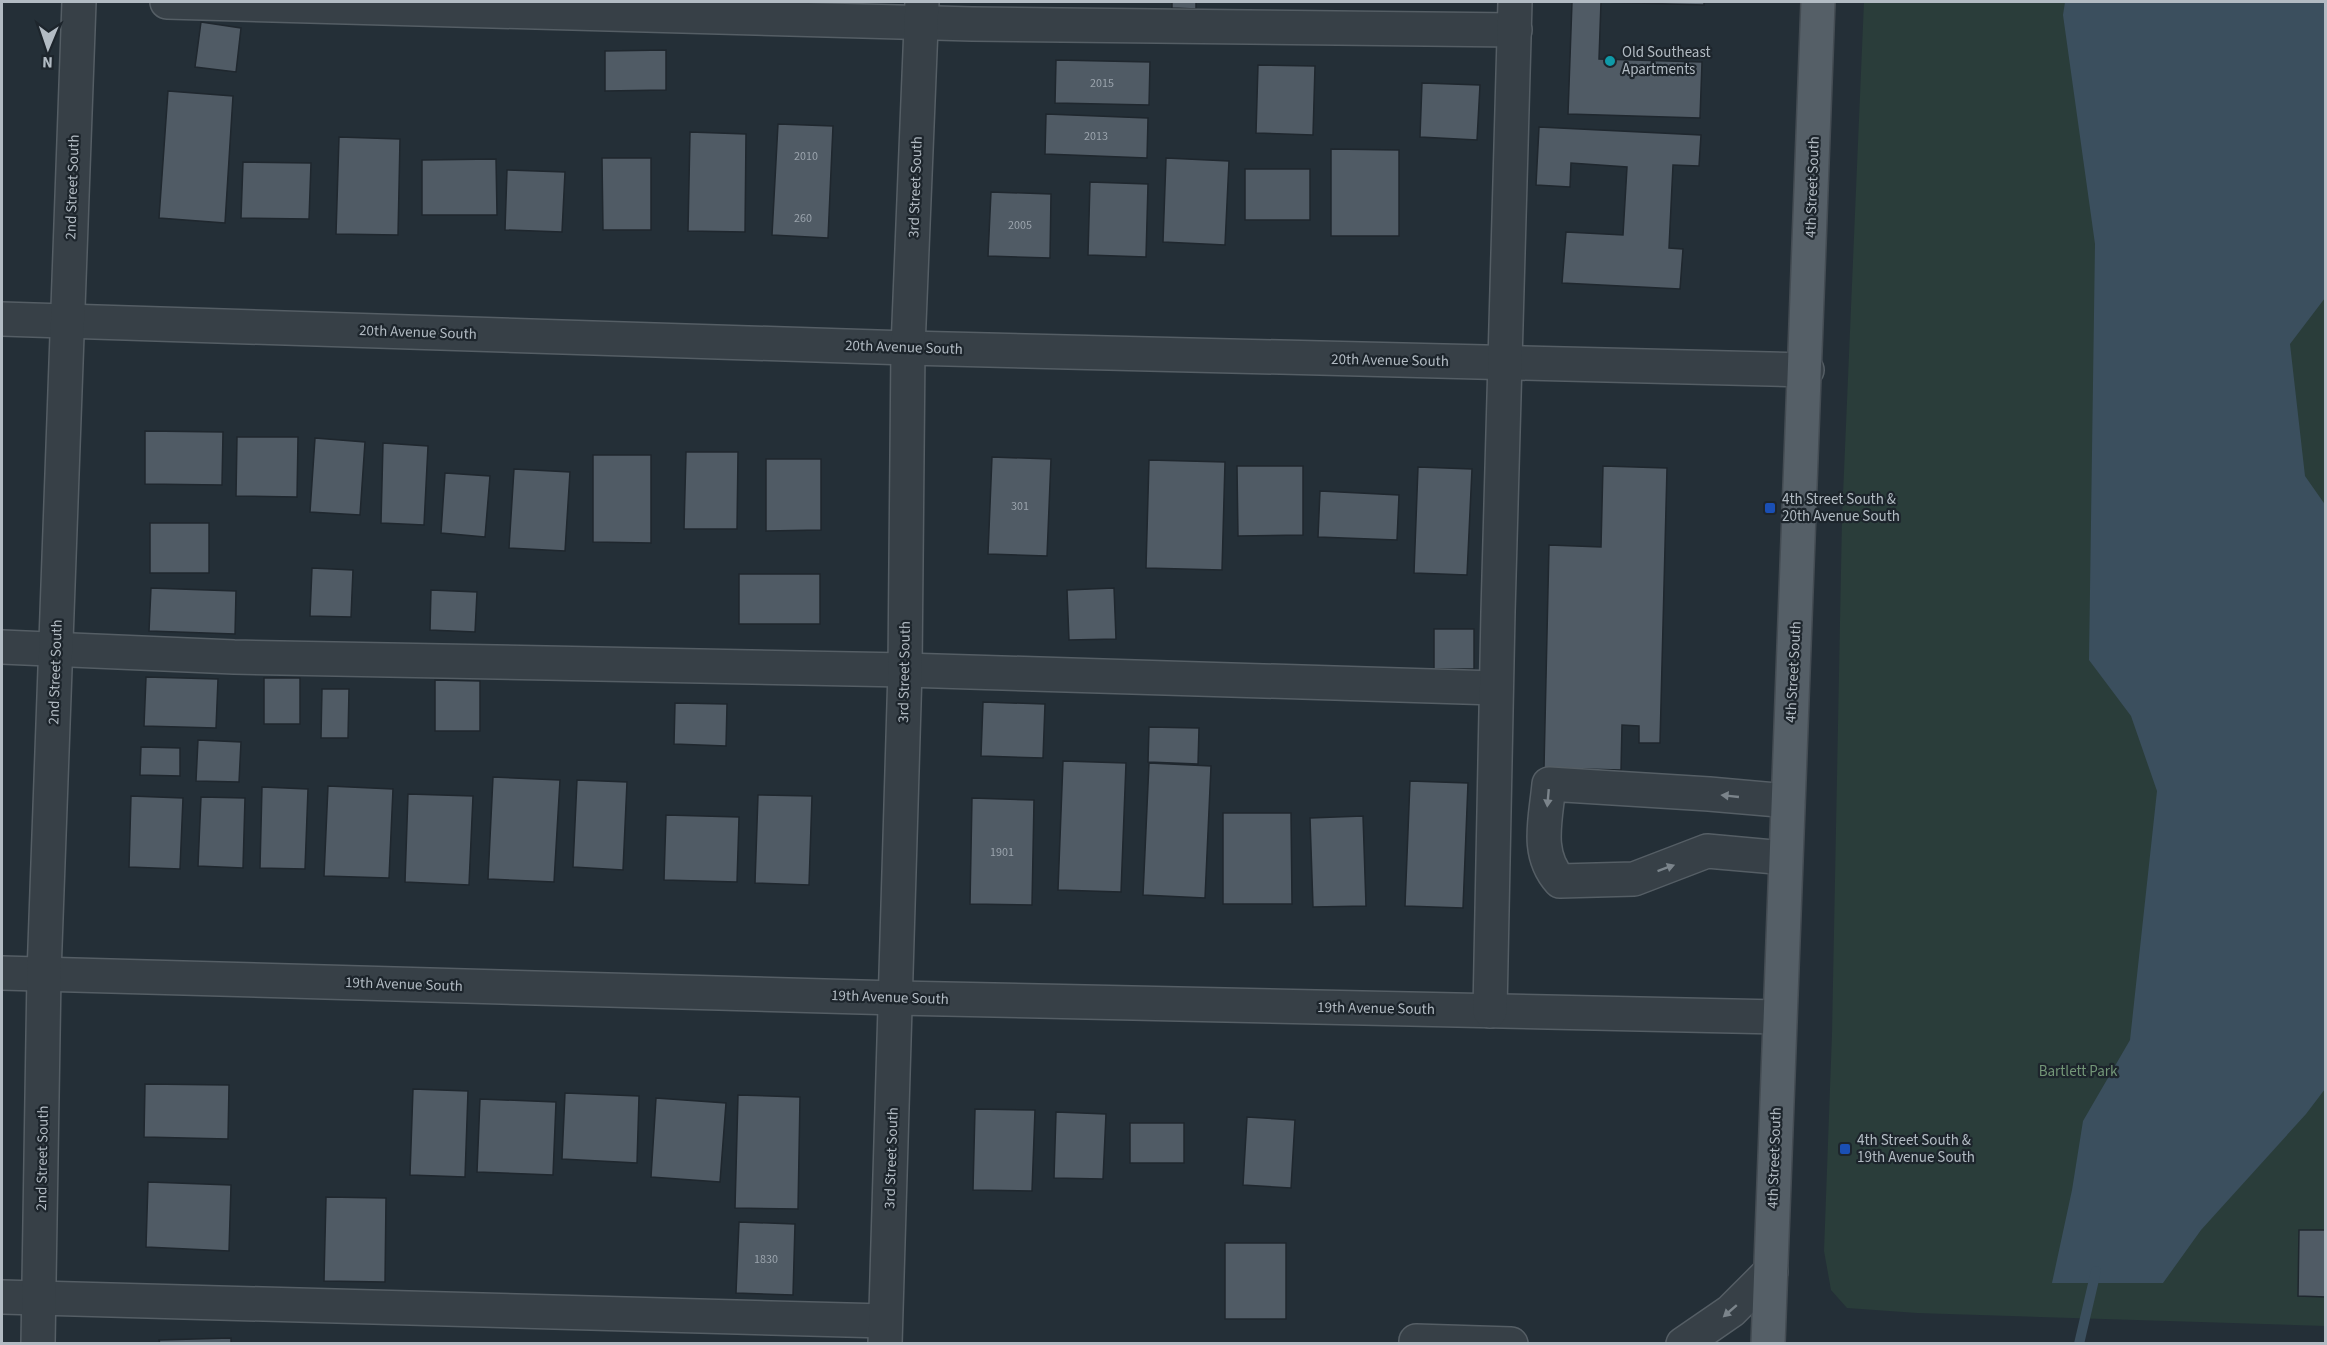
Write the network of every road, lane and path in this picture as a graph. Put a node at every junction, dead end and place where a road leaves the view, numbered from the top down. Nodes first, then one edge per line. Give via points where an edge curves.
1 (79, 2) edge
2 (167, 2) edge
3 (1818, 2) edge
4 (922, 12) edge
5 (1515, 16) edge
6 (2, 319) edge
7 (67, 321) junction
8 (908, 348) junction
9 (1506, 363) junction
10 (1807, 370) junction
11 (2, 647) edge
12 (56, 650) junction
13 (905, 670) junction
14 (1496, 688) junction
15 (1788, 801) junction
16 (1785, 858) junction
17 (2, 973) edge
18 (44, 974) junction
19 (897, 998) junction
20 (1490, 1011) junction
21 (1779, 1017) junction
22 (1771, 1271) junction
23 (2, 1297) edge
24 (39, 1300) junction
25 (885, 1332) edge
26 (1416, 1341) dead end
27 (38, 1344) edge
28 (1511, 1344) edge
29 (1683, 1344) edge
30 (1768, 1344) edge

1 - 7 street, 2nd Street South
2 - 4 street
3 - 10 main road, 4th Street South
4 - 5 street
4 - 8 street, 3rd Street South
5 - 9 street
6 - 7 street, 20th Avenue South
7 - 8 street, 20th Avenue South
7 - 12 street, 2nd Street South
8 - 9 street, 20th Avenue South
8 - 13 street, 3rd Street South
9 - 10 street, 20th Avenue South
9 - 14 street
10 - 15 main road, 4th Street South
11 - 12 street
12 - 13 street via 603,666
12 - 18 street, 2nd Street South
13 - 14 street
13 - 19 street, 3rd Street South
14 - 20 street
15 - 16 main road, 4th Street South
15 -> 16 street via 1549,784 1544,852 1549,868 1560,881 1634,879 1707,851
16 - 21 main road, 4th Street South
17 - 18 street, 19th Avenue South
18 - 19 street, 19th Avenue South
18 - 24 street, 2nd Street South
19 - 20 street, 19th Avenue South
19 - 25 street, 3rd Street South
20 - 21 street, 19th Avenue South
21 - 22 main road, 4th Street South
22 -> 29 street via 1731,1311
22 - 30 main road, 4th Street South
23 - 24 street
24 - 25 street
24 - 27 street, 2nd Street South
26 - 28 street

